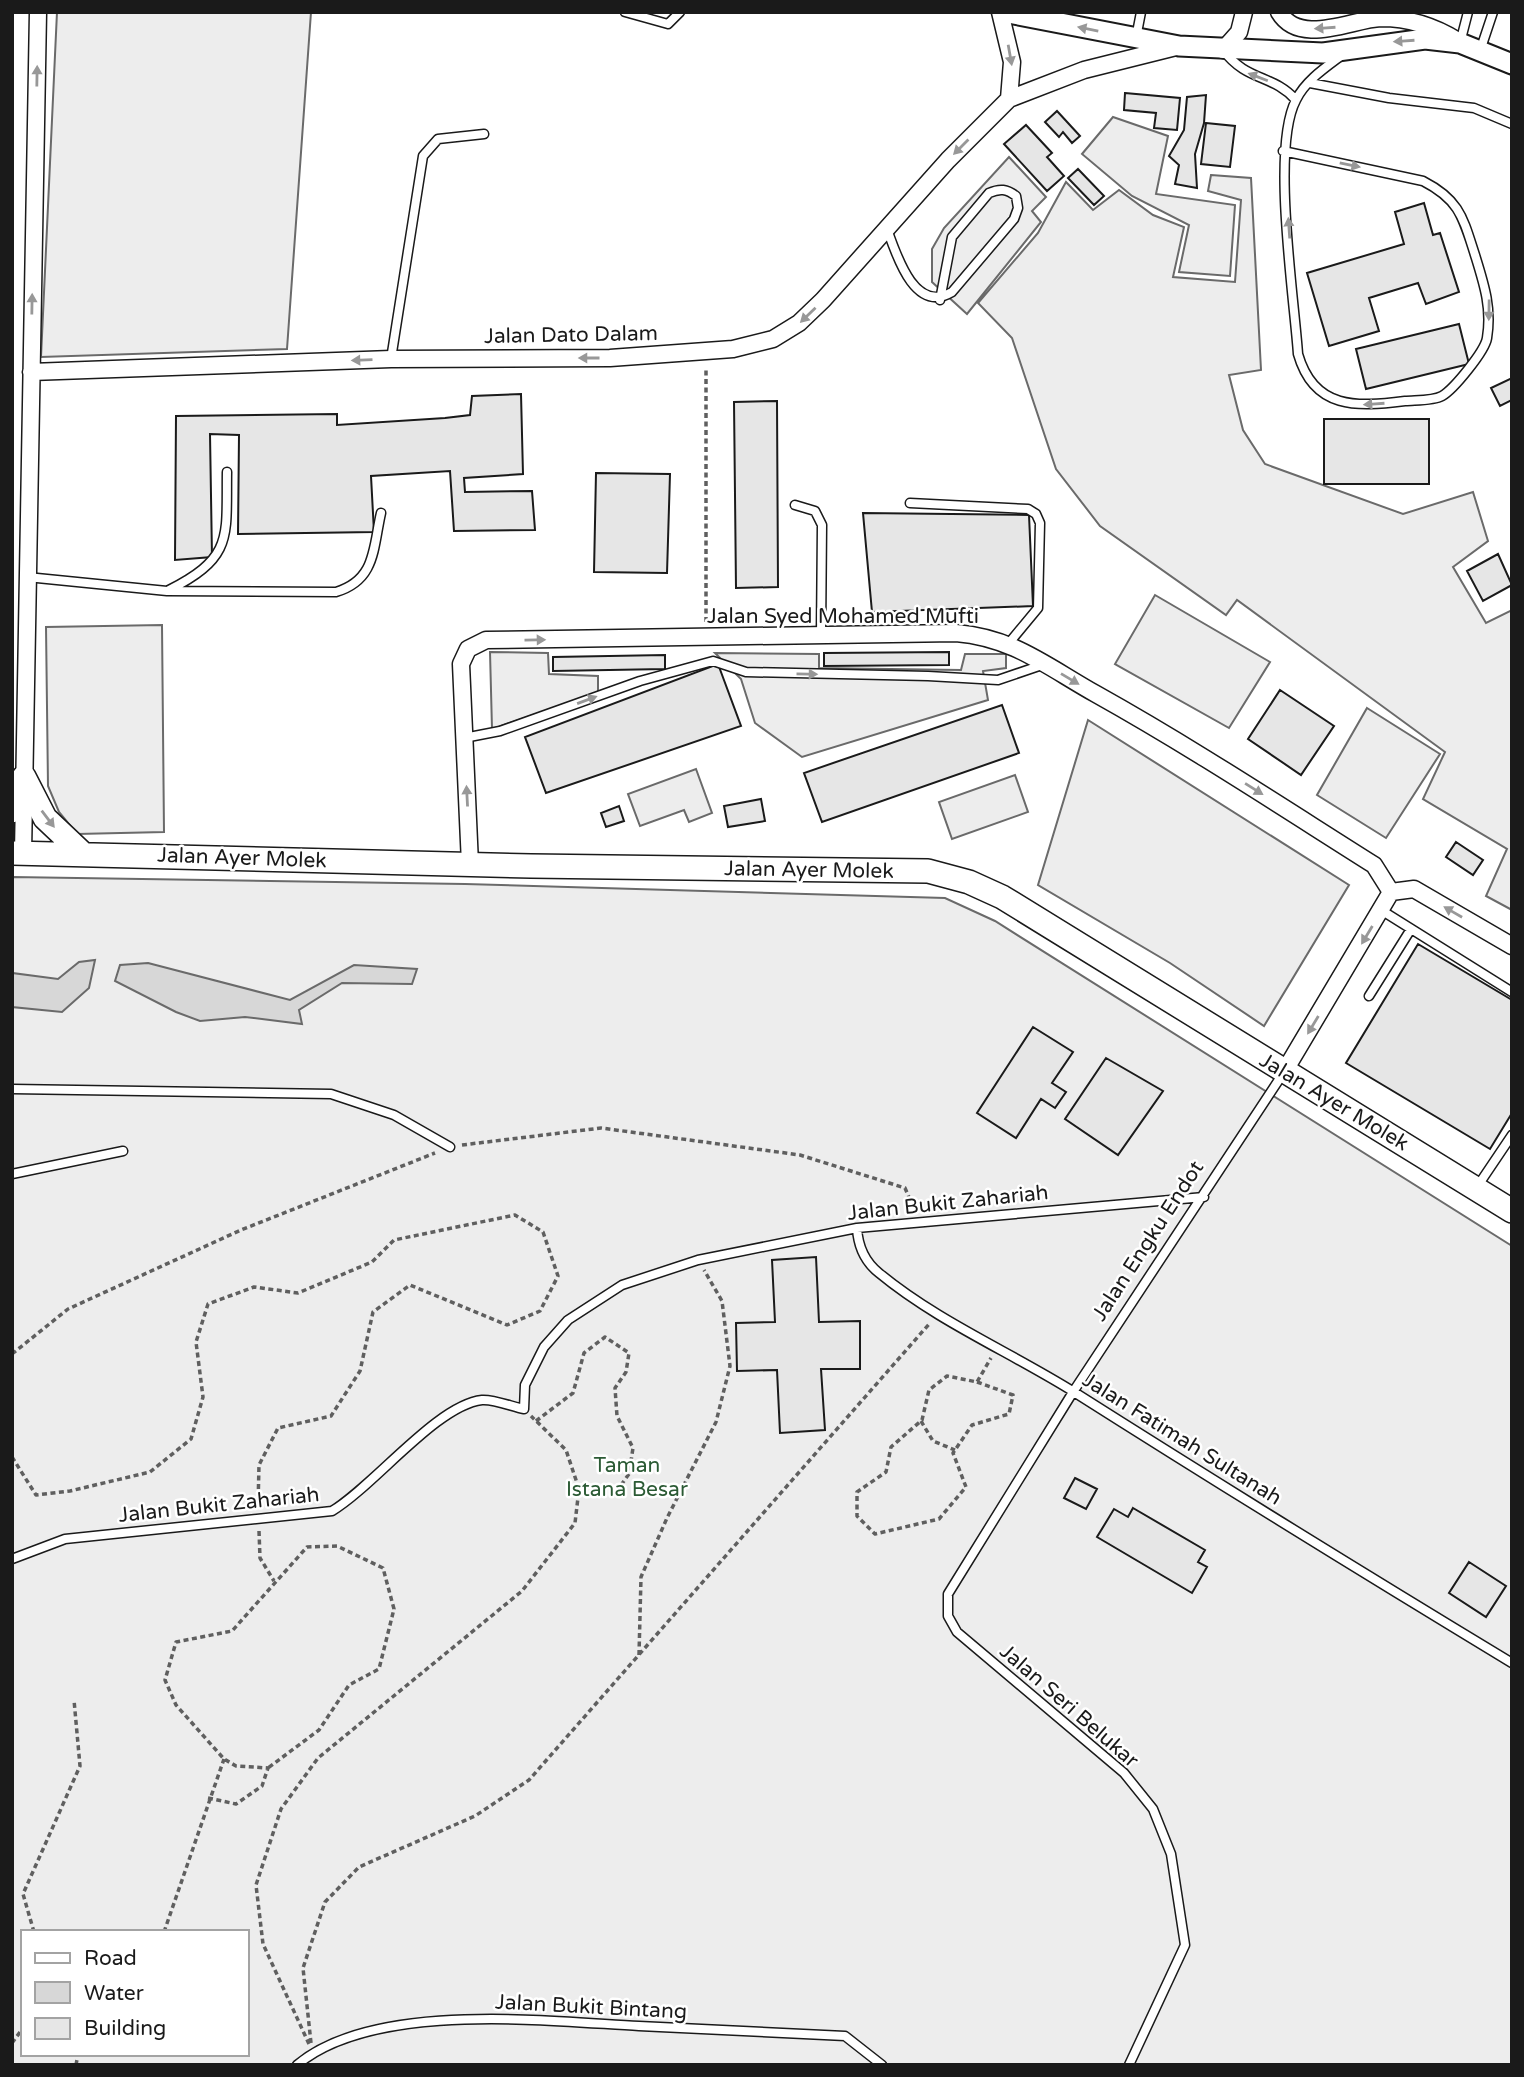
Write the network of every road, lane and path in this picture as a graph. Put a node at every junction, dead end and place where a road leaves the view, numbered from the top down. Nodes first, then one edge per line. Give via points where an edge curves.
1 (38, 12) edge
2 (625, 12) edge
3 (680, 12) edge
4 (1001, 12) edge
5 (1141, 12) edge
6 (1244, 12) edge
7 (1279, 12) edge
8 (1468, 12) edge
9 (1493, 12) edge
10 (1136, 38) junction
11 (1460, 43) junction
12 (1179, 46) junction
13 (1223, 50) junction
14 (1349, 50) junction
15 (1480, 51) junction
16 (1512, 64) edge
17 (1310, 83) junction
18 (1009, 99) junction
19 (1296, 100) junction
20 (1512, 124) edge
21 (484, 134) dead end
22 (1283, 151) junction
23 (887, 229) junction
24 (940, 300) junction
25 (706, 351) junction
26 (391, 359) junction
27 (31, 372) junction
28 (227, 472) dead end
29 (910, 503) dead end
30 (795, 505) dead end
31 (381, 513) dead end
32 (27, 577) junction
33 (167, 591) junction
34 (821, 635) junction
35 (706, 637) junction
36 (1009, 643) junction
37 (1045, 664) junction
38 (464, 738) junction
39 (19, 742) edge
40 (24, 777) junction
41 (12, 811) edge
42 (18, 853) edge
43 (82, 853) junction
44 (470, 864) junction
45 (1391, 892) junction
46 (1381, 910) junction
47 (1411, 929) junction
48 (1512, 946) edge
49 (1512, 992) edge
50 (1370, 996) dead end
51 (1284, 1072) junction
52 (12, 1089) edge
53 (1512, 1135) edge
54 (450, 1147) junction
55 (123, 1151) dead end
56 (12, 1174) edge
57 (1476, 1189) junction
58 (1204, 1197) junction
59 (1512, 1211) edge
60 (921, 1223) junction
61 (857, 1228) junction
62 (698, 1260) junction
63 (939, 1313) junction
64 (998, 1348) junction
65 (12, 1354) edge
66 (977, 1382) junction
67 (1073, 1392) junction
68 (524, 1409) junction
69 (536, 1421) junction
70 (921, 1421) junction
71 (955, 1450) junction
72 (12, 1457) edge
73 (613, 1496) dead end
74 (258, 1518) junction
75 (12, 1559) edge
76 (274, 1581) junction
77 (948, 1616) joint
78 (639, 1657) junction
79 (1512, 1663) edge
80 (74, 1700) dead end
81 (224, 1759) junction
82 (268, 1768) junction
83 (208, 1798) junction
84 (32, 1930) edge
85 (165, 1930) edge
86 (313, 2052) junction
87 (297, 2065) edge
88 (882, 2065) edge
89 (1129, 2065) edge

27 -> 1 street
2 - 3 lane via 668,24
10 -> 4 street
4 -> 18 street via 1012,62
5 - 10 lane
6 - 13 street via 1239,32
11 -> 7 street via 1437,28 1408,20 1379,18 1322,30 1299,26
8 - 11 lane
9 - 15 lane
10 - 12 street
11 -> 14 street via 1424,39
11 - 15 street
12 - 13 street
12 - 18 street, Jalan Dato Dalam via 1084,69
13 - 14 street
19 -> 13 lane via 1281,86 1243,71
14 - 17 lane
15 - 16 street
17 - 19 lane
17 - 20 lane via 1474,108
18 -> 23 street, Jalan Dato Dalam
19 - 22 lane
21 - 26 lane via 438,139 423,156
22 -> 22 lane via 1423,181 1443,191 1460,209 1490,301 1487,341 1469,369 1442,396 1342,404 1323,394 1303,370 1298,354
23 - 24 lane via 902,270 929,298
23 -> 25 street, Jalan Dato Dalam via 799,323 773,339
24 - 24 lane via 1014,219 1016,196 1008,190 989,193 952,237
25 -> 26 street, Jalan Dato Dalam via 610,358
25 - 35 path
26 -> 27 street, Jalan Dato Dalam
27 - 32 street
28 - 33 lane via 225,543 202,569
29 - 36 lane via 1028,509 1037,514 1038,608
30 - 34 lane via 815,511 822,525
31 - 33 lane via 370,564 351,588 314,594
32 - 33 lane
32 - 39 street
34 - 35 street, Jalan Syed Mohamed Mufti
34 - 36 street, Jalan Syed Mohamed Mufti via 956,633
38 -> 35 street, Jalan Syed Mohamed Mufti via 461,664 468,649 486,640
36 - 37 street, Jalan Syed Mohamed Mufti
38 -> 37 lane via 500,731 640,681 713,661 746,673 998,680
37 -> 45 street, Jalan Syed Mohamed Mufti via 1374,864
44 -> 38 street, Jalan Syed Mohamed Mufti
39 - 40 street
40 - 41 main road
40 - 42 street
40 -> 43 main road via 45,818
42 - 43 main road, Jalan Ayer Molek
43 - 44 main road, Jalan Ayer Molek
44 - 51 main road, Jalan Ayer Molek via 928,871 1002,897
45 - 46 street, Jalan Engku Endot
48 -> 45 street via 1414,889
46 - 47 lane
46 -> 51 street, Jalan Engku Endot
47 - 49 lane
47 - 50 lane
51 - 57 main road, Jalan Ayer Molek
51 - 58 lane, Jalan Engku Endot
52 - 54 lane via 331,1094 394,1115
53 - 57 lane
54 - 60 path via 601,1128 800,1155 905,1188
54 - 65 path via 240,1230 68,1309
55 - 56 lane
57 - 59 main road, Jalan Ayer Molek
58 - 60 lane, Jalan Bukit Zahariah
58 - 67 lane, Jalan Engku Endot
60 - 61 lane, Jalan Bukit Zahariah
61 - 62 lane, Jalan Bukit Zahariah
61 - 63 lane, Jalan Fatimah Sultanah via 858,1247 877,1272
62 - 68 lane, Jalan Bukit Zahariah via 622,1285 568,1320 544,1347 525,1385
62 - 78 path via 722,1301 730,1366 716,1422 641,1577
63 - 64 lane, Jalan Fatimah Sultanah
63 - 78 path
64 - 66 path
64 - 67 lane, Jalan Fatimah Sultanah
66 - 70 path via 947,1376 929,1390
66 - 71 path via 1013,1395 1009,1414 972,1424
67 - 77 lane, Jalan Engku Endot via 948,1594
67 - 79 lane, Jalan Fatimah Sultanah
68 - 69 path
68 - 74 lane, Jalan Bukit Zahariah via 483,1400 441,1418 352,1499 332,1511
69 - 73 path via 573,1393 584,1353 605,1337 629,1353 626,1372 615,1388 617,1416 633,1448 629,1475
69 - 86 path via 566,1450 579,1489 575,1524 522,1591 318,1758 281,1809 256,1885 262,1932 284,1994
70 - 71 path via 933,1441
70 - 71 path via 891,1447 886,1472 857,1492 858,1516 875,1534 939,1519 966,1488
72 - 74 path via 36,1495 150,1472 191,1439 203,1397 196,1342 208,1304 254,1287 298,1293 372,1262 394,1240 515,1215 543,1232 558,1276 540,1311 507,1325 410,1285 373,1312 360,1371 331,1416 278,1428 259,1465
74 - 75 lane, Jalan Bukit Zahariah via 65,1539
74 - 76 path via 260,1558
76 - 81 path via 232,1631 176,1642 165,1680 176,1705
76 - 82 path via 307,1547 337,1546 383,1568 394,1609 379,1669 349,1685 320,1730
77 - 89 lane, Jalan Seri Belukar via 957,1632 1124,1773 1153,1809 1171,1854 1185,1945
78 - 86 path via 529,1780 475,1816 359,1867 325,1902 303,1968
80 - 84 path via 80,1766 23,1894
81 - 82 path via 236,1766
81 - 83 path
82 - 83 path via 262,1786 236,1804
83 - 85 path
86 - 87 lane, Jalan Bukit Bintang
86 - 88 lane, Jalan Bukit Bintang via 365,2033 402,2026 498,2019 845,2036

